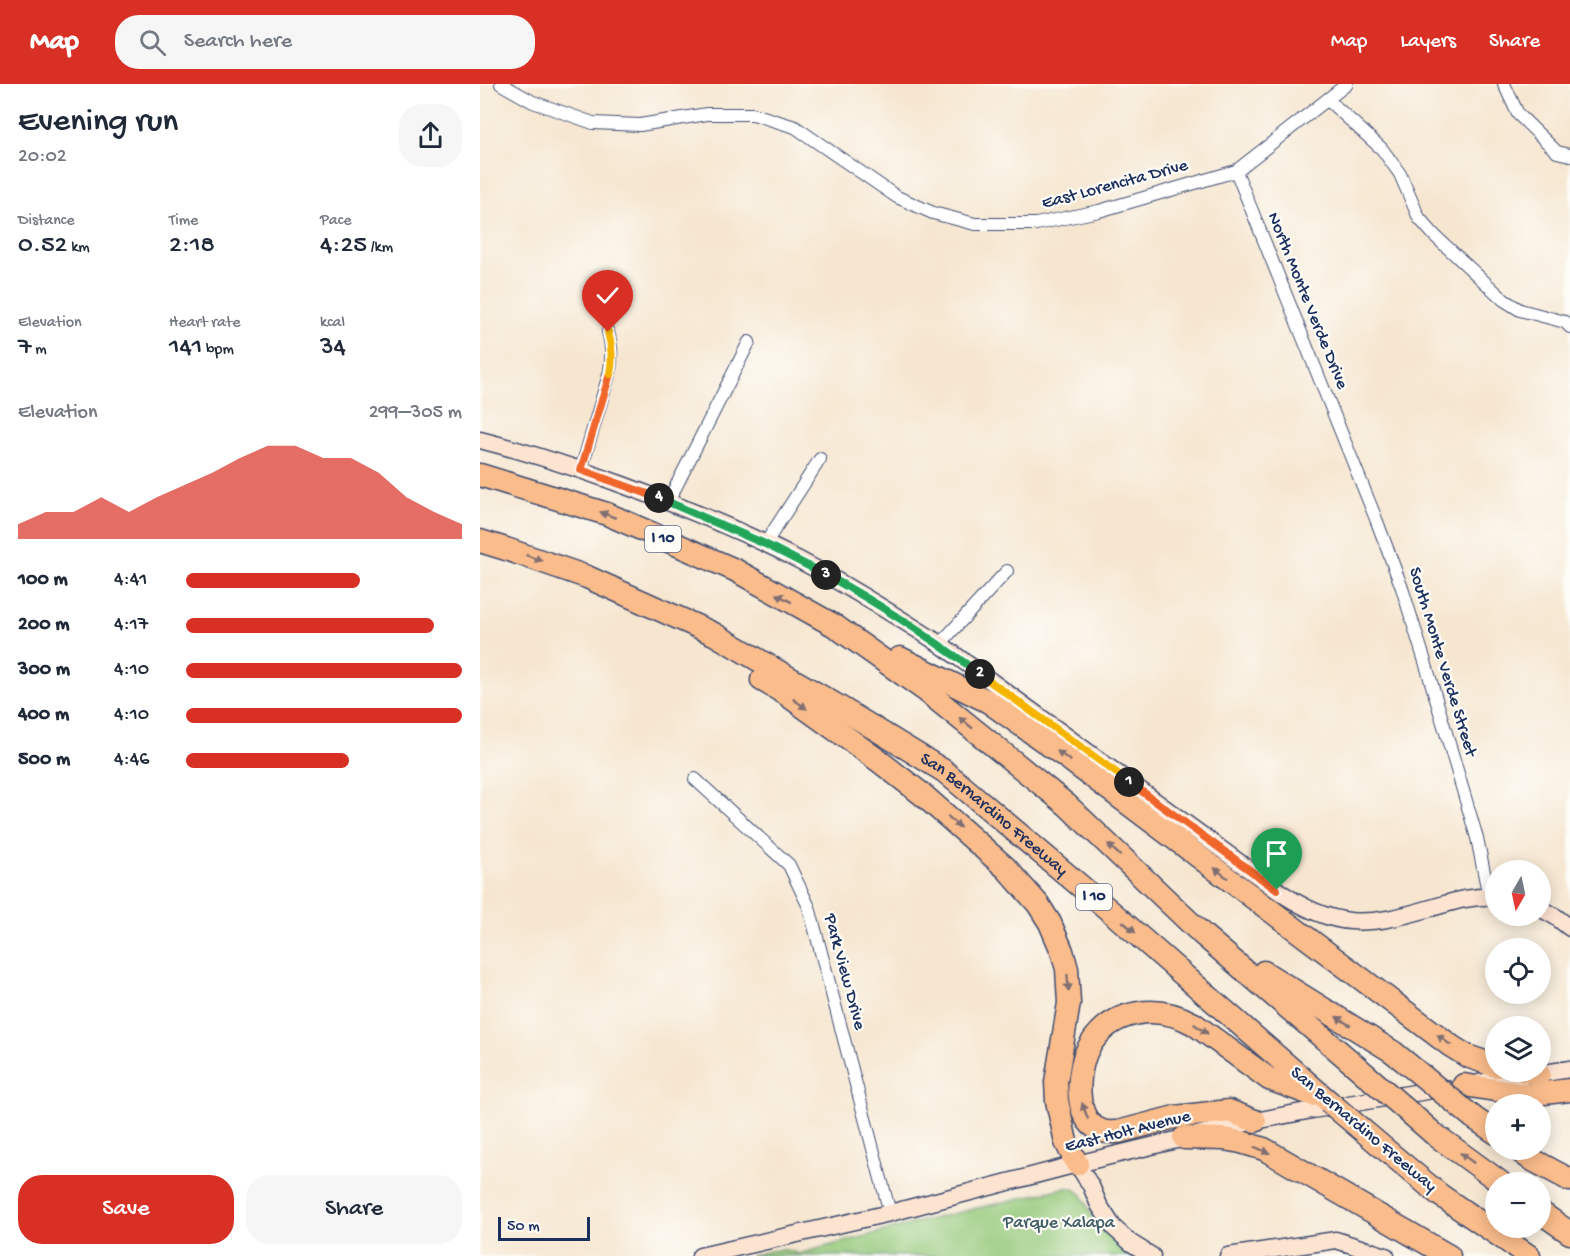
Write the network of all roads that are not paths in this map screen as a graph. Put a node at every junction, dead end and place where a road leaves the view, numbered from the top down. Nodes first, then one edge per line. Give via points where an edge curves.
1 (501, 84) edge
2 (1347, 84) edge
3 (1504, 84) edge
4 (1328, 99) junction
5 (1570, 155) edge
6 (1236, 171) junction
7 (1570, 327) edge
8 (608, 332) dead end
9 (749, 342) dead end
10 (480, 440) edge
11 (1346, 444) joint
12 (820, 459) dead end
13 (581, 470) junction
14 (480, 475) edge
15 (668, 502) junction
16 (480, 541) edge
17 (765, 544) junction
18 (1007, 571) dead end
19 (587, 577) junction
20 (835, 627) junction
21 (939, 644) junction
22 (695, 779) dead end
23 (1485, 869) edge
24 (1485, 898) edge
25 (1551, 914) edge
26 (1570, 928) edge
27 (1202, 934) junction
28 (1485, 1062) edge
29 (1555, 1073) edge
30 (1464, 1085) junction
31 (1328, 1101) junction
32 (1255, 1121) junction
33 (1485, 1126) edge
34 (1184, 1138) junction
35 (1533, 1160) edge
36 (1077, 1164) junction
37 (1486, 1172) edge
38 (1570, 1180) edge
39 (890, 1213) junction
40 (1551, 1220) edge
41 (1570, 1233) edge
42 (700, 1256) edge
43 (1152, 1256) edge
44 (1228, 1256) edge
45 (1386, 1256) edge
46 (1449, 1256) edge
47 (1529, 1256) edge

1 - 6 street, East Lorencita Drive via 533,102 593,123 640,125 707,114 753,114 795,127 897,196 933,213 975,224 1036,224 1078,216
2 - 4 street, East Lorencita Drive
3 - 5 street via 1518,114 1557,152
4 - 6 street, East Lorencita Drive
4 - 7 street via 1382,149 1400,174 1419,218 1435,236 1504,300 1520,310 1565,322
6 - 11 street, North Monte Verde Drive
8 - 13 street via 610,371
9 - 15 street
10 - 13 street
11 - 23 street, South Monte Verde Street via 1402,588
12 - 17 street
13 - 15 street
20 -> 14 highway, I 10 via 735,570 607,514
15 - 17 street
16 -> 19 highway, San Bernardino Freeway / I 10
17 - 21 street via 850,588
18 - 21 street
19 -> 31 highway, San Bernardino Freeway / I 10 via 714,634 944,771
19 -> 36 highway via 786,694 879,760 1006,868 1038,904 1050,923 1067,969 1069,1003 1056,1082 1066,1142
27 -> 20 highway, I 10 via 1067,806 925,690
28 -> 20 highway via 1450,1046 989,702
21 - 24 street via 1277,890 1314,912 1335,919 1377,922 1461,900
22 - 39 street, Park View Drive via 789,865 809,907
25 - 26 street
33 -> 27 highway, bridge via 1393,1052
37 -> 27 highway, I 10, bridge via 1434,1134
29 - 30 street, East Holt Avenue
29 - 30 highway via 1526,1095
30 - 32 street, East Holt Avenue
32 -> 31 highway via 1229,1111 1100,1131 1088,1121 1080,1096 1082,1066 1090,1046 1114,1021 1153,1012 1167,1013 1194,1024 1269,1079
31 - 47 highway, San Bernardino Freeway / I 10, bridge via 1440,1195
32 - 34 street, East Holt Avenue
34 - 36 street, East Holt Avenue
34 -> 46 highway via 1224,1139 1264,1149
35 - 38 highway
36 - 39 street, East Holt Avenue
36 - 43 street via 1114,1228
39 - 42 street, East Holt Avenue
40 - 41 highway
44 - 45 street via 1336,1240

